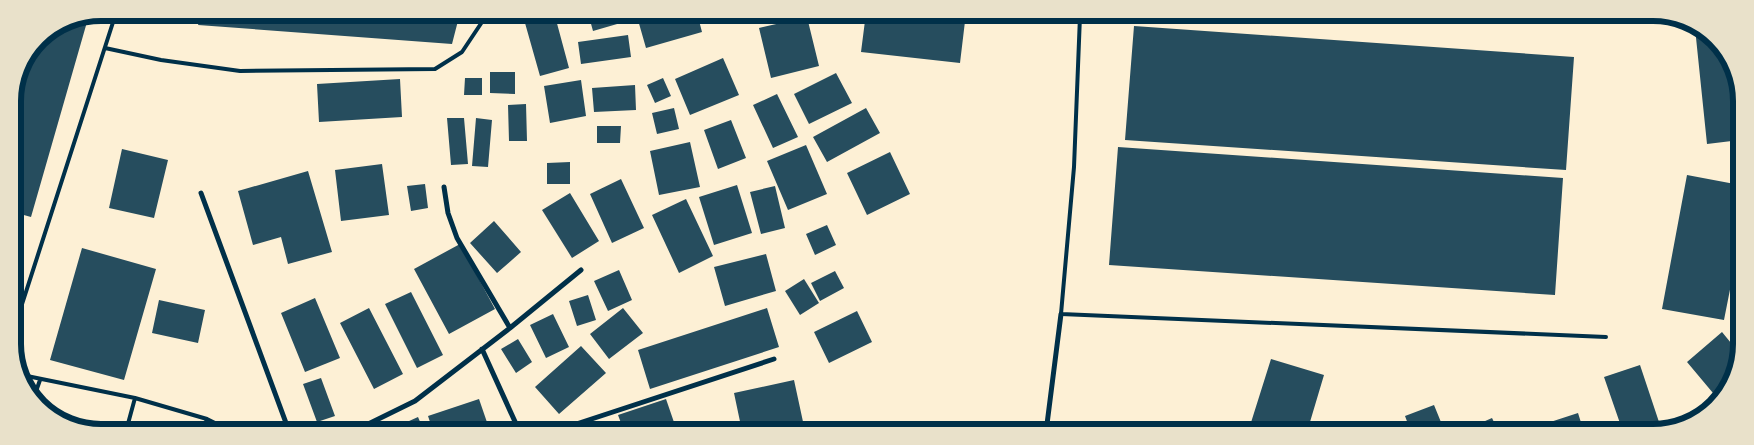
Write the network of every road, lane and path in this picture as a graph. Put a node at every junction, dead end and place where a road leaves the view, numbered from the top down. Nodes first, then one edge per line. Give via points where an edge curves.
1 (113, 21) edge
2 (483, 21) edge
3 (1080, 21) edge
4 (105, 48) junction
5 (444, 187) dead end
6 (201, 193) dead end
7 (581, 270) dead end
8 (21, 306) edge
9 (1061, 314) junction
10 (510, 328) junction
11 (1606, 337) dead end
12 (482, 349) junction
13 (774, 359) dead end
14 (28, 377) edge
15 (40, 380) junction
16 (36, 390) edge
17 (135, 398) junction
18 (207, 419) junction
19 (128, 424) edge
20 (205, 424) edge
21 (217, 424) edge
22 (286, 424) edge
23 (368, 424) edge
24 (516, 424) edge
25 (576, 424) edge
26 (1047, 424) edge

1 - 4 lane
2 - 4 lane via 462,52 435,69 240,71
3 - 9 lane via 1074,167
4 - 8 lane
5 - 10 street via 448,213 457,238
6 - 22 street
7 - 10 street
9 - 11 lane
9 - 26 street
10 - 12 street
12 - 23 street via 415,401
12 - 24 street
13 - 25 street
14 - 15 lane
15 - 16 lane
15 - 17 lane
17 - 18 lane
17 - 19 lane
18 - 20 lane
18 - 21 lane

